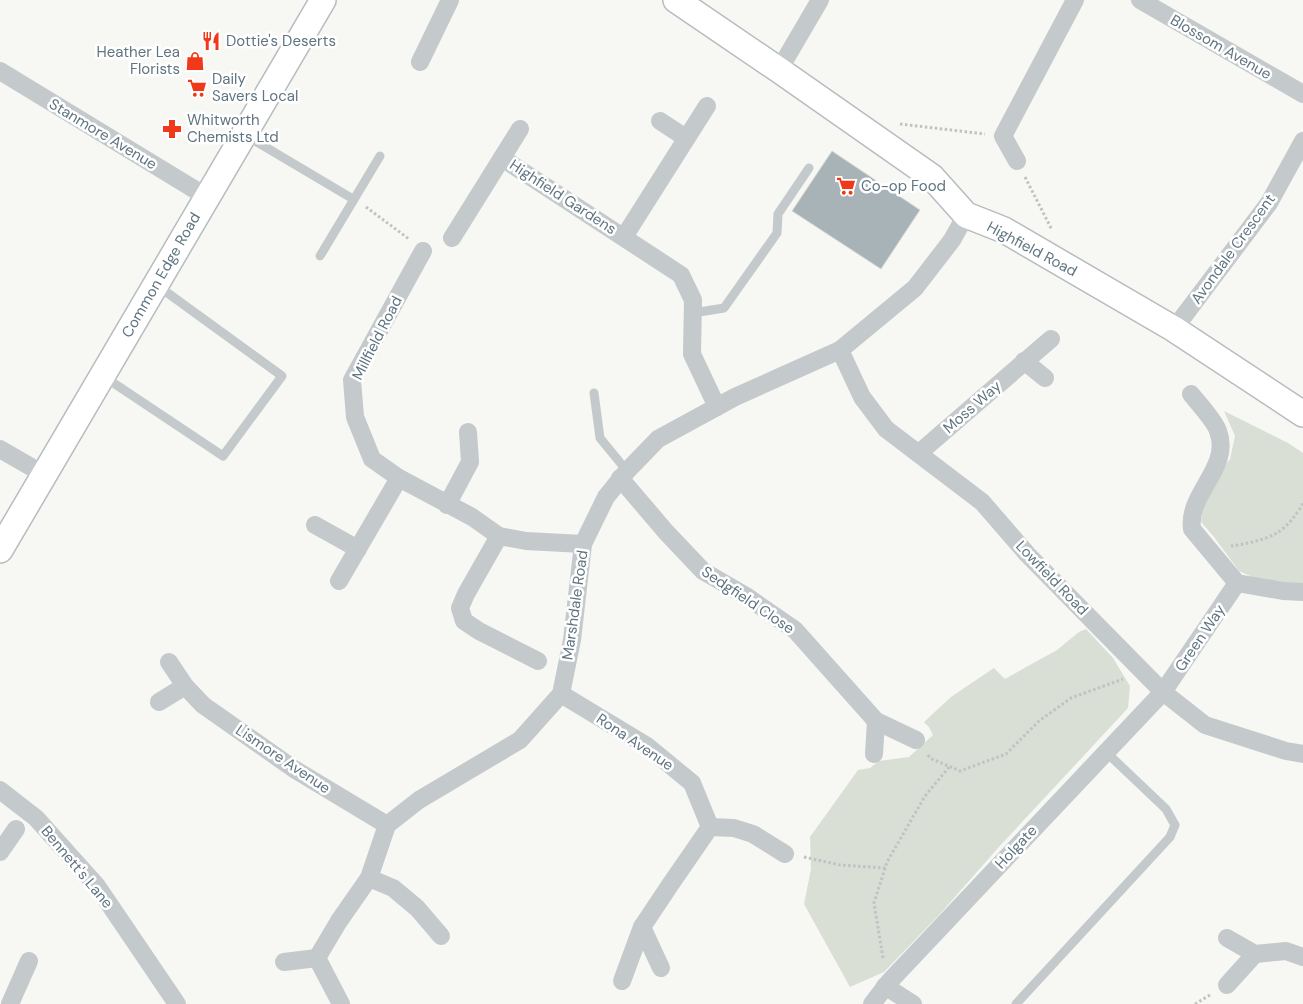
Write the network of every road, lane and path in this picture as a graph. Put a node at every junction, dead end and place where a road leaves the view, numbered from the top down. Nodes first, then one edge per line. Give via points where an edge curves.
1 (323, 0) edge
2 (450, 0) edge
3 (676, 0) edge
4 (820, 0) edge
5 (1075, 0) edge
6 (1140, 0) edge
7 (420, 62) dead end
8 (780, 70) junction
9 (0, 71) edge
10 (1303, 94) edge
11 (707, 106) dead end
12 (660, 121) dead end
13 (897, 124) dead end
14 (520, 129) dead end
15 (245, 135) junction
16 (1003, 136) junction
17 (686, 138) junction
18 (1303, 141) edge
19 (380, 156) dead end
20 (502, 158) junction
21 (1017, 161) joint
22 (809, 168) dead end
23 (207, 197) junction
24 (353, 200) junction
25 (966, 215) junction
26 (624, 237) junction
27 (1056, 237) dead end
28 (452, 238) dead end
29 (423, 251) joint
30 (320, 256) dead end
31 (155, 285) junction
32 (693, 313) junction
33 (1174, 329) junction
34 (1051, 339) dead end
35 (840, 350) junction
36 (1024, 361) junction
37 (103, 376) junction
38 (1045, 378) dead end
39 (594, 393) dead end
40 (1191, 394) dead end
41 (716, 407) junction
42 (1303, 414) edge
43 (468, 432) dead end
44 (0, 449) edge
45 (919, 453) junction
46 (623, 474) junction
47 (44, 475) junction
48 (399, 478) junction
49 (1303, 503) edge
50 (447, 505) junction
51 (315, 525) dead end
52 (499, 536) junction
53 (583, 544) junction
54 (358, 549) junction
55 (0, 550) edge
56 (1208, 550) junction
57 (339, 581) dead end
58 (1237, 583) junction
59 (1303, 592) edge
60 (538, 661) dead end
61 (169, 662) dead end
62 (1142, 670) junction
63 (185, 686) junction
64 (1163, 692) junction
65 (561, 694) junction
66 (158, 702) dead end
67 (876, 722) junction
68 (916, 740) joint
69 (1106, 752) junction
70 (874, 754) dead end
71 (1303, 754) edge
72 (950, 766) junction
73 (0, 790) edge
74 (387, 825) junction
75 (710, 828) junction
76 (16, 829) dead end
77 (0, 852) edge
78 (785, 854) joint
79 (885, 868) junction
80 (369, 878) junction
81 (642, 927) junction
82 (442, 936) dead end
83 (1227, 938) dead end
84 (1255, 954) junction
85 (1303, 957) edge
86 (317, 958) junction
87 (29, 961) dead end
88 (284, 962) dead end
89 (661, 968) dead end
90 (622, 981) dead end
91 (887, 984) junction
92 (1227, 985) dead end
93 (10, 1004) edge
94 (177, 1004) edge
95 (341, 1004) edge
96 (872, 1004) edge
97 (913, 1004) edge
98 (1016, 1004) edge

1 - 15 street, Common Edge Road
2 - 7 street
3 - 8 street, Highfield Road
4 - 8 street
5 - 16 street
6 - 10 street, Blossom Avenue
8 - 25 street, Highfield Road via 932,177
9 - 23 street, Stanmore Avenue
11 - 17 street, Highfield Gardens
12 - 17 street
13 - 16 path
14 - 20 street, Highfield Gardens
15 - 23 street, Common Edge Road
15 - 24 lane
16 - 21 street
17 - 26 street, Highfield Gardens
18 - 33 street, Avondale Crescent via 1269,203
19 - 24 lane
20 - 26 street, Highfield Gardens
20 - 28 street, Highfield Gardens
21 - 27 path
22 - 32 lane via 778,214 776,233 724,308
23 - 31 street, Common Edge Road
24 - 29 path via 401,231
24 - 30 lane
25 - 33 street, Highfield Road via 1004,230
25 - 35 street, Marshdale Road via 952,240 915,288
26 - 32 street, Highfield Gardens via 681,276 693,300
29 - 48 street, Millfield Road via 352,380 355,417 372,459
31 - 37 street, Common Edge Road
31 - 37 lane via 282,376 223,456
32 - 41 street, Highfield Gardens via 692,354
33 - 42 street, Highfield Road
34 - 36 street, Moss Way
35 - 41 street, Marshdale Road
35 - 45 street, Lowfield Road via 862,397 886,429
36 - 38 street
36 - 45 street, Moss Way
37 - 47 street, Common Edge Road
39 - 46 lane via 600,438
40 - 56 street via 1218,430 1222,450 1191,520 1192,528
41 - 46 street, Marshdale Road via 658,439
43 - 50 street via 470,462
44 - 47 street
45 - 62 street, Lowfield Road via 982,502 1027,554
46 - 53 street, Marshdale Road via 606,497
46 - 67 street, Sedgfield Close via 666,532 703,571 795,630
47 - 55 street, Common Edge Road
48 - 50 street, Millfield Road
48 - 54 street
49 - 56 path via 1277,533 1248,543
50 - 52 street, Millfield Road
51 - 54 street
52 - 53 street, Millfield Road
52 - 60 street via 460,608 464,621
53 - 65 street, Marshdale Road via 572,640
54 - 57 street
56 - 58 street
58 - 59 street
58 - 64 street, Green Way
61 - 63 street, Lismore Avenue
62 - 64 street, Lowfield Road
62 - 72 path via 1071,698 1039,720 1006,754 960,771
63 - 66 street
63 - 74 street, Lismore Avenue via 203,705 294,769
64 - 69 street, Holgate
64 - 71 street, Lowfield Road via 1205,726
65 - 74 street via 520,740 419,800
65 - 75 street, Rona Avenue via 647,746 692,783
67 - 68 street, Sedgfield Close
67 - 70 street
68 - 72 path via 930,758
69 - 91 street, Holgate
69 - 98 lane via 1166,810 1174,825 1170,837
72 - 79 path via 925,796
73 - 94 street, Bennett's Lane via 36,818 97,886
74 - 80 street
75 - 78 street via 734,828 753,834
75 - 81 street
76 - 77 street
78 - 79 path via 840,865
79 - 91 path via 874,903
80 - 82 street via 393,888 417,908
80 - 86 street
81 - 89 street
81 - 90 street
83 - 84 street
84 - 85 street via 1286,951
84 - 92 street
86 - 88 street
86 - 95 street
87 - 93 street
91 - 96 street, Holgate
91 - 97 street

